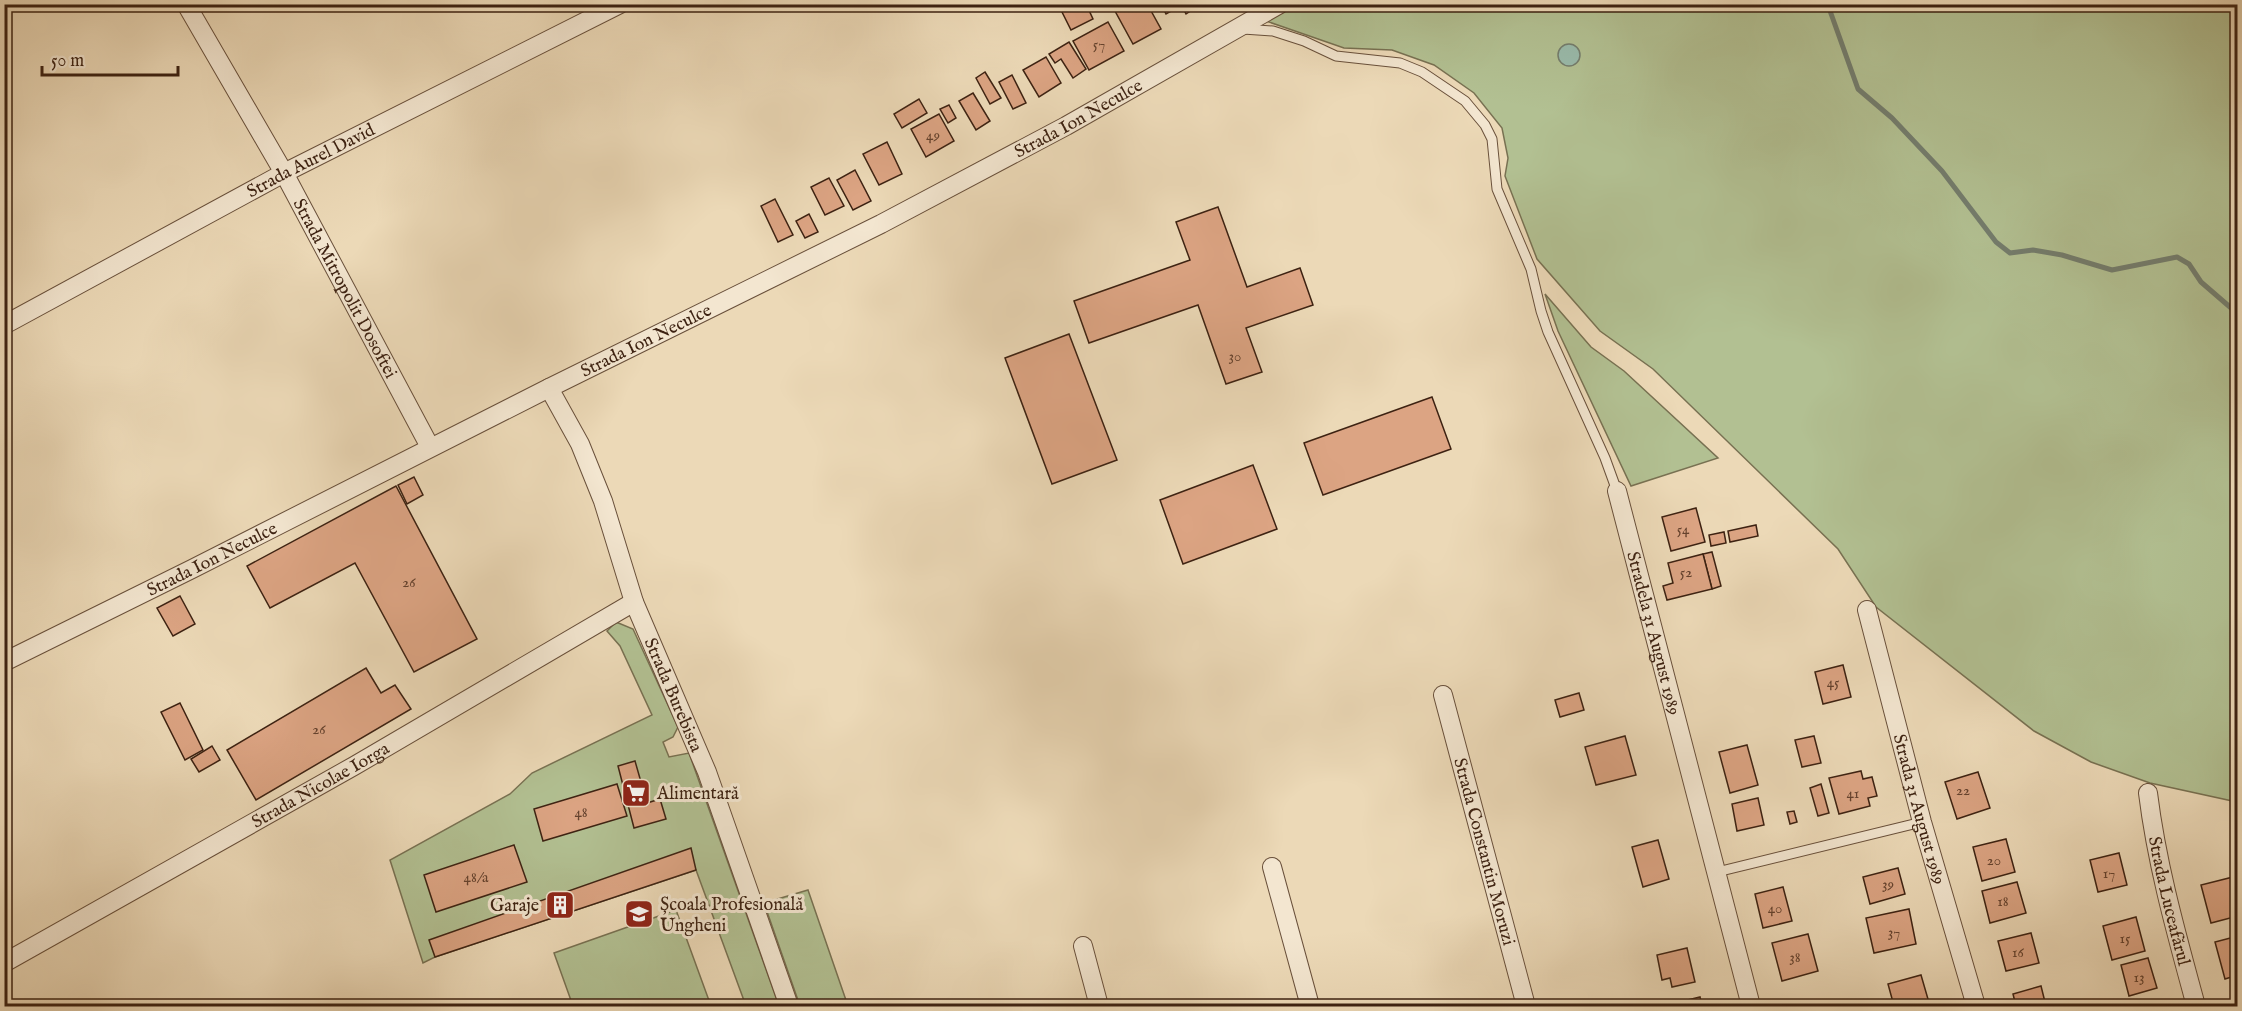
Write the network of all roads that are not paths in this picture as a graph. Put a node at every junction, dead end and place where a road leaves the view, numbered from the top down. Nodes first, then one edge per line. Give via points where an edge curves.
1 (186, 4) edge
2 (620, 4) edge
3 (1280, 4) edge
4 (1238, 29) junction
5 (284, 173) junction
6 (4, 325) edge
7 (549, 388) junction
8 (430, 447) junction
9 (1617, 490) joint
10 (634, 602) junction
11 (1867, 610) dead end
12 (4, 662) edge
13 (1443, 695) dead end
14 (2148, 793) dead end
15 (1922, 822) junction
16 (1272, 867) dead end
17 (1717, 872) junction
18 (1083, 946) dead end
19 (4, 963) edge
20 (789, 1006) edge
21 (1099, 1006) edge
22 (1310, 1006) edge
23 (1526, 1006) edge
24 (1751, 1006) edge
25 (1976, 1006) edge
26 (2196, 1006) edge

1 - 5 street, Strada Mitropolit Dosoftei
2 - 5 street, Strada Aurel David
3 - 4 street, Strada Ion Neculce
4 - 7 street, Strada Ion Neculce via 881,224
4 - 9 lane, Stradela 31 August 1989 via 1273,31 1336,56 1400,63 1422,72 1465,101 1485,125 1492,139 1497,189 1531,269 1548,332
5 - 6 street, Strada Aurel David
5 - 8 street, Strada Mitropolit Dosoftei
7 - 8 street, Strada Ion Neculce
7 - 10 street, Strada Burebista via 580,444
8 - 12 street, Strada Ion Neculce
9 - 17 street, Stradela 31 August 1989
10 - 19 street, Strada Nicolae Iorga via 354,766
10 - 20 street, Strada Burebista via 714,791
11 - 15 street, Strada 31 August 1989
13 - 23 street, Strada Constantin Moruzi
14 - 26 street, Strada Luceafărul via 2160,869
15 - 17 lane
15 - 25 street, Strada 31 August 1989
16 - 22 street
17 - 24 street, Stradela 31 August 1989
18 - 21 street

